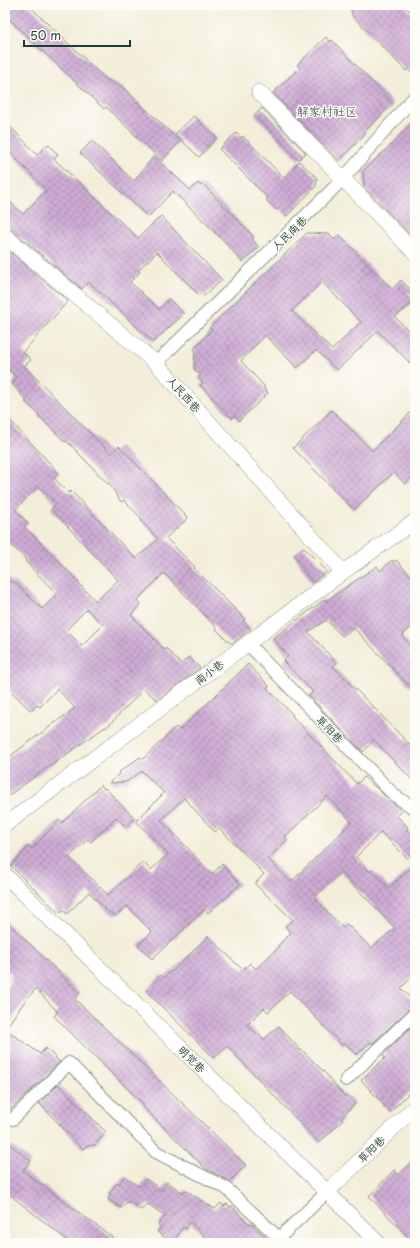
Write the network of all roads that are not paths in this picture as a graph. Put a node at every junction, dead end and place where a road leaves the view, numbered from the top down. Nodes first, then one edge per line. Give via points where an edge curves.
1 (259, 92) dead end
2 (415, 96) edge
3 (344, 179) junction
4 (5, 236) edge
5 (415, 253) edge
6 (156, 363) junction
7 (415, 521) edge
8 (343, 572) junction
9 (248, 644) junction
10 (415, 809) edge
11 (5, 825) edge
12 (5, 875) edge
13 (415, 1013) edge
14 (346, 1080) dead end
15 (415, 1107) edge
16 (12, 1119) dead end
17 (327, 1192) junction
18 (378, 1243) edge

1 - 3 street
2 - 3 street, 人民南巷
3 - 5 street
3 - 6 street, 人民南巷
4 - 6 street, 人民西巷
6 - 8 street, 人民西巷
7 - 8 street, 南小巷
8 - 9 street, 南小巷
9 - 10 street, 草阳巷 via 394,795
9 - 11 street, 南小巷
12 - 17 street, 明觉巷
13 - 14 street
15 - 17 street, 草阳巷
16 - 17 street via 69,1063 156,1152 226,1188 279,1238
17 - 18 street, 明觉巷

